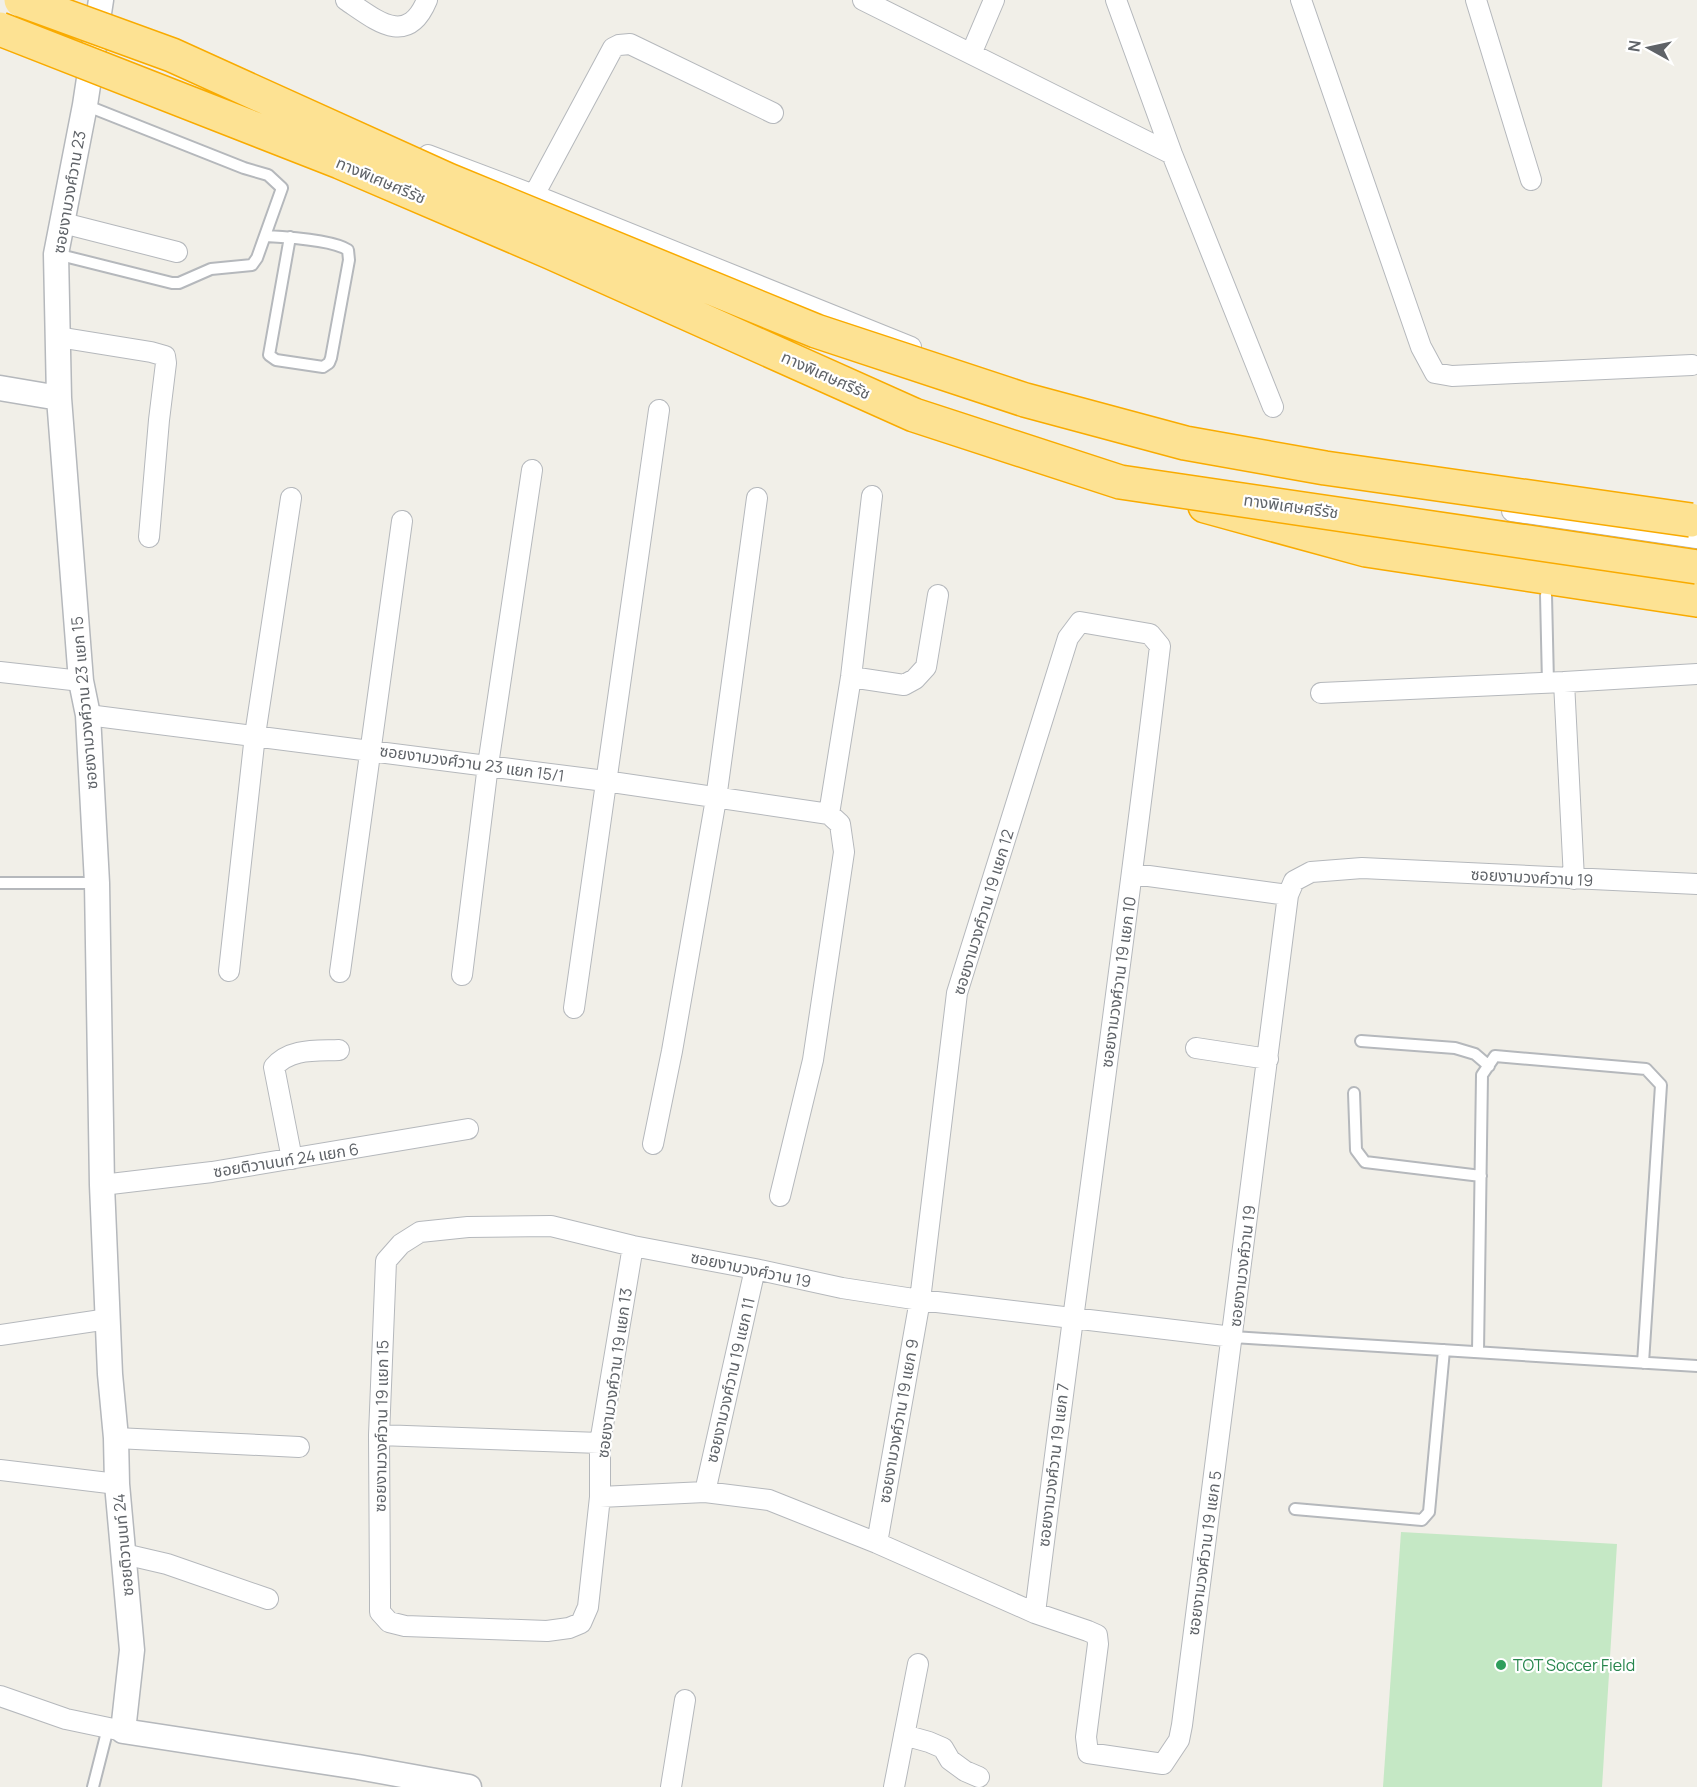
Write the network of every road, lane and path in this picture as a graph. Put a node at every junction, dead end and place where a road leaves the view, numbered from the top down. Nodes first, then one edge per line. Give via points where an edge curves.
1 (21, 0) edge
2 (64, 0) edge
3 (346, 0) edge
4 (427, 0) edge
5 (863, 0) edge
6 (994, 0) edge
7 (1116, 0) edge
8 (1301, 0) edge
9 (1476, 0) edge
10 (100, 8) edge
11 (0, 29) edge
12 (971, 54) junction
13 (85, 105) junction
14 (773, 113) dead end
15 (1172, 154) junction
16 (1531, 180) dead end
17 (534, 195) junction
18 (63, 223) junction
19 (266, 236) junction
20 (290, 237) junction
21 (177, 252) dead end
22 (56, 254) junction
23 (58, 337) junction
24 (1692, 365) dead end
25 (0, 388) edge
26 (59, 398) junction
27 (1273, 407) dead end
28 (659, 410) dead end
29 (532, 470) dead end
30 (1120, 482) junction
31 (873, 496) dead end
32 (291, 498) dead end
33 (757, 498) dead end
34 (402, 520) dead end
35 (1697, 521) edge
36 (149, 537) dead end
37 (1697, 538) edge
38 (1697, 567) edge
39 (938, 595) dead end
40 (1546, 595) dead end
41 (1697, 600) edge
42 (1160, 646) joint
43 (0, 672) edge
44 (1697, 674) edge
45 (851, 677) junction
46 (81, 681) junction
47 (1556, 683) junction
48 (1321, 693) dead end
49 (88, 715) junction
50 (255, 735) junction
51 (370, 750) junction
52 (488, 765) junction
53 (605, 781) junction
54 (716, 799) junction
55 (829, 814) junction
56 (1134, 874) junction
57 (1574, 879) junction
58 (0, 883) edge
59 (97, 883) junction
60 (1697, 884) edge
61 (1288, 895) junction
62 (229, 971) dead end
63 (340, 972) dead end
64 (462, 975) dead end
65 (574, 1008) dead end
66 (98, 1009) joint
67 (1361, 1041) dead end
68 (1196, 1048) dead end
69 (339, 1050) dead end
70 (1268, 1059) junction
71 (1489, 1066) junction
72 (1354, 1093) dead end
73 (468, 1129) dead end
74 (653, 1144) dead end
75 (292, 1159) junction
76 (1481, 1176) junction
77 (102, 1185) junction
78 (780, 1196) dead end
79 (633, 1246) junction
80 (386, 1261) joint
81 (755, 1269) junction
82 (920, 1300) junction
83 (1072, 1317) junction
84 (108, 1319) junction
85 (0, 1335) edge
86 (1233, 1337) junction
87 (1444, 1350) junction
88 (1478, 1352) junction
89 (1643, 1363) junction
90 (1697, 1366) edge
91 (379, 1435) junction
92 (116, 1438) junction
93 (600, 1443) junction
94 (298, 1447) dead end
95 (0, 1470) edge
96 (117, 1484) junction
97 (705, 1492) junction
98 (600, 1497) junction
99 (1295, 1509) dead end
100 (877, 1542) junction
101 (124, 1554) junction
102 (268, 1599) dead end
103 (588, 1607) joint
104 (1035, 1612) junction
105 (918, 1664) dead end
106 (0, 1696) edge
107 (685, 1700) dead end
108 (115, 1729) junction
109 (904, 1735) junction
110 (979, 1777) dead end
111 (93, 1787) edge
112 (469, 1787) edge
113 (671, 1787) edge
114 (894, 1787) edge

1 - 35 highway, ทางพิเศษศรีรัช, bridge via 172,55 448,180 806,327 1025,400 1185,443 1359,473
2 - 10 street
3 - 4 street via 380,23 393,27 408,26 422,12
5 - 12 street
6 - 12 street
7 - 15 street
8 - 24 street via 1420,347 1435,373 1452,376
9 - 16 street
10 - 13 street, ซอยงามวงศ์วาน 23
10 - 17 street via 216,70
11 - 30 highway, ทางพิเศษศรีรัช, bridge via 340,162 914,415
12 - 15 street
13 - 18 street, ซอยงามวงศ์วาน 23
13 - 19 lane via 268,175 282,188
14 - 17 street via 630,44 619,45 613,48
15 - 27 street
17 - 37 street via 1154,446 1417,497
18 - 21 street
18 - 22 street, ซอยงามวงศ์วาน 23
19 - 20 lane
19 - 22 lane via 252,265 211,269 179,283
20 - 20 lane via 340,246 349,254 331,358 323,368 276,360 269,355
22 - 23 street, ซอยงามวงศ์วาน 23
23 - 26 street, ซอยงามวงศ์วาน 23
23 - 36 street via 165,356
25 - 26 street
26 - 46 street, ซอยงามวงศ์วาน 23 แยก 15
28 - 53 street
29 - 52 street
30 - 38 highway, ทางพิเศษศรีรัช, bridge
30 - 41 highway, bridge via 1366,550
31 - 45 street
32 - 50 street
33 - 54 street
34 - 51 street
39 - 45 street via 926,667 915,679 904,685
40 - 47 lane
42 - 56 street, ซอยงามวงศ์วาน 19 แยก 10
42 - 82 street, ซอยงามวงศ์วาน 19 แยก 12 via 1150,634 1080,622 1068,638 957,993
43 - 46 street
44 - 47 street
45 - 55 street
46 - 49 street, ซอยงามวงศ์วาน 23 แยก 15
47 - 48 street
47 - 57 street
49 - 50 street, ซอยงามวงศ์วาน 23 แยก 15/1
49 - 59 street, ซอยงามวงศ์วาน 23 แยก 15
50 - 51 street, ซอยงามวงศ์วาน 23 แยก 15/1
50 - 62 street
51 - 52 street, ซอยงามวงศ์วาน 23 แยก 15/1
51 - 63 street
52 - 53 street, ซอยงามวงศ์วาน 23 แยก 15/1
52 - 64 street
53 - 54 street, ซอยงามวงศ์วาน 23 แยก 15/1
53 - 65 street
54 - 55 street, ซอยงามวงศ์วาน 23 แยก 15/1
54 - 74 street
55 - 78 street via 840,824 844,852 813,1060
56 - 61 street
56 - 83 street, ซอยงามวงศ์วาน 19 แยก 10
57 - 60 street, ซอยงามวงศ์วาน 19
57 - 61 street, ซอยงามวงศ์วาน 19 via 1362,868 1311,872 1294,881
58 - 59 lane
59 - 66 street, ซอยงามวงศ์วาน 23 แยก 15
61 - 70 street, ซอยงามวงศ์วาน 19
66 - 77 street, ซอยติวานนท์ 24
67 - 71 lane via 1455,1048 1475,1054
68 - 70 street
69 - 75 street via 300,1052 282,1058 274,1067
70 - 86 street, ซอยงามวงศ์วาน 19
71 - 76 lane via 1482,1075
71 - 89 lane via 1495,1056 1646,1069 1661,1085
72 - 76 lane via 1356,1150 1365,1162
73 - 75 street, ซอยติวานนท์ 24 แยก 6
75 - 77 street, ซอยติวานนท์ 24 แยก 6
76 - 88 lane
77 - 84 street, ซอยติวานนท์ 24
79 - 80 street, ซอยงามวงศ์วาน 19 via 550,1226 468,1227 420,1232 401,1244
79 - 81 street, ซอยงามวงศ์วาน 19
79 - 93 street, ซอยงามวงศ์วาน 19 แยก 13
80 - 91 street, ซอยงามวงศ์วาน 19 แยก 15
81 - 82 street, ซอยงามวงศ์วาน 19
81 - 97 street, ซอยงามวงศ์วาน 19 แยก 11
82 - 83 street, ซอยงามวงศ์วาน 19
82 - 100 street, ซอยงามวงศ์วาน 19 แยก 9
83 - 86 street, ซอยงามวงศ์วาน 19
83 - 104 street, ซอยงามวงศ์วาน 19 แยก 7
84 - 85 street
84 - 92 street, ซอยติวานนท์ 24
86 - 87 lane
86 - 104 street, ซอยงามวงศ์วาน 19 แยก 5 via 1182,1725 1179,1740 1163,1764 1088,1753 1086,1737 1097,1635
87 - 88 lane
87 - 99 lane via 1430,1512 1422,1520
88 - 89 lane
89 - 90 lane
91 - 93 street
91 - 103 street, ซอยงามวงศ์วาน 19 แยก 15 via 380,1612 389,1622 405,1626 547,1631 581,1623
92 - 94 street
92 - 96 street, ซอยติวานนท์ 24
93 - 98 street, ซอยงามวงศ์วาน 19 แยก 13
95 - 96 street
96 - 101 street, ซอยติวานนท์ 24
97 - 98 street
97 - 100 street via 769,1500
98 - 103 street, ซอยงามวงศ์วาน 19 แยก 13
100 - 104 street
101 - 102 street via 167,1564
101 - 108 street, ซอยติวานนท์ 24 via 132,1650
105 - 109 street
106 - 108 street via 66,1719
107 - 113 street
108 - 111 lane
108 - 112 street
109 - 110 street via 943,1748 950,1760
109 - 114 street

